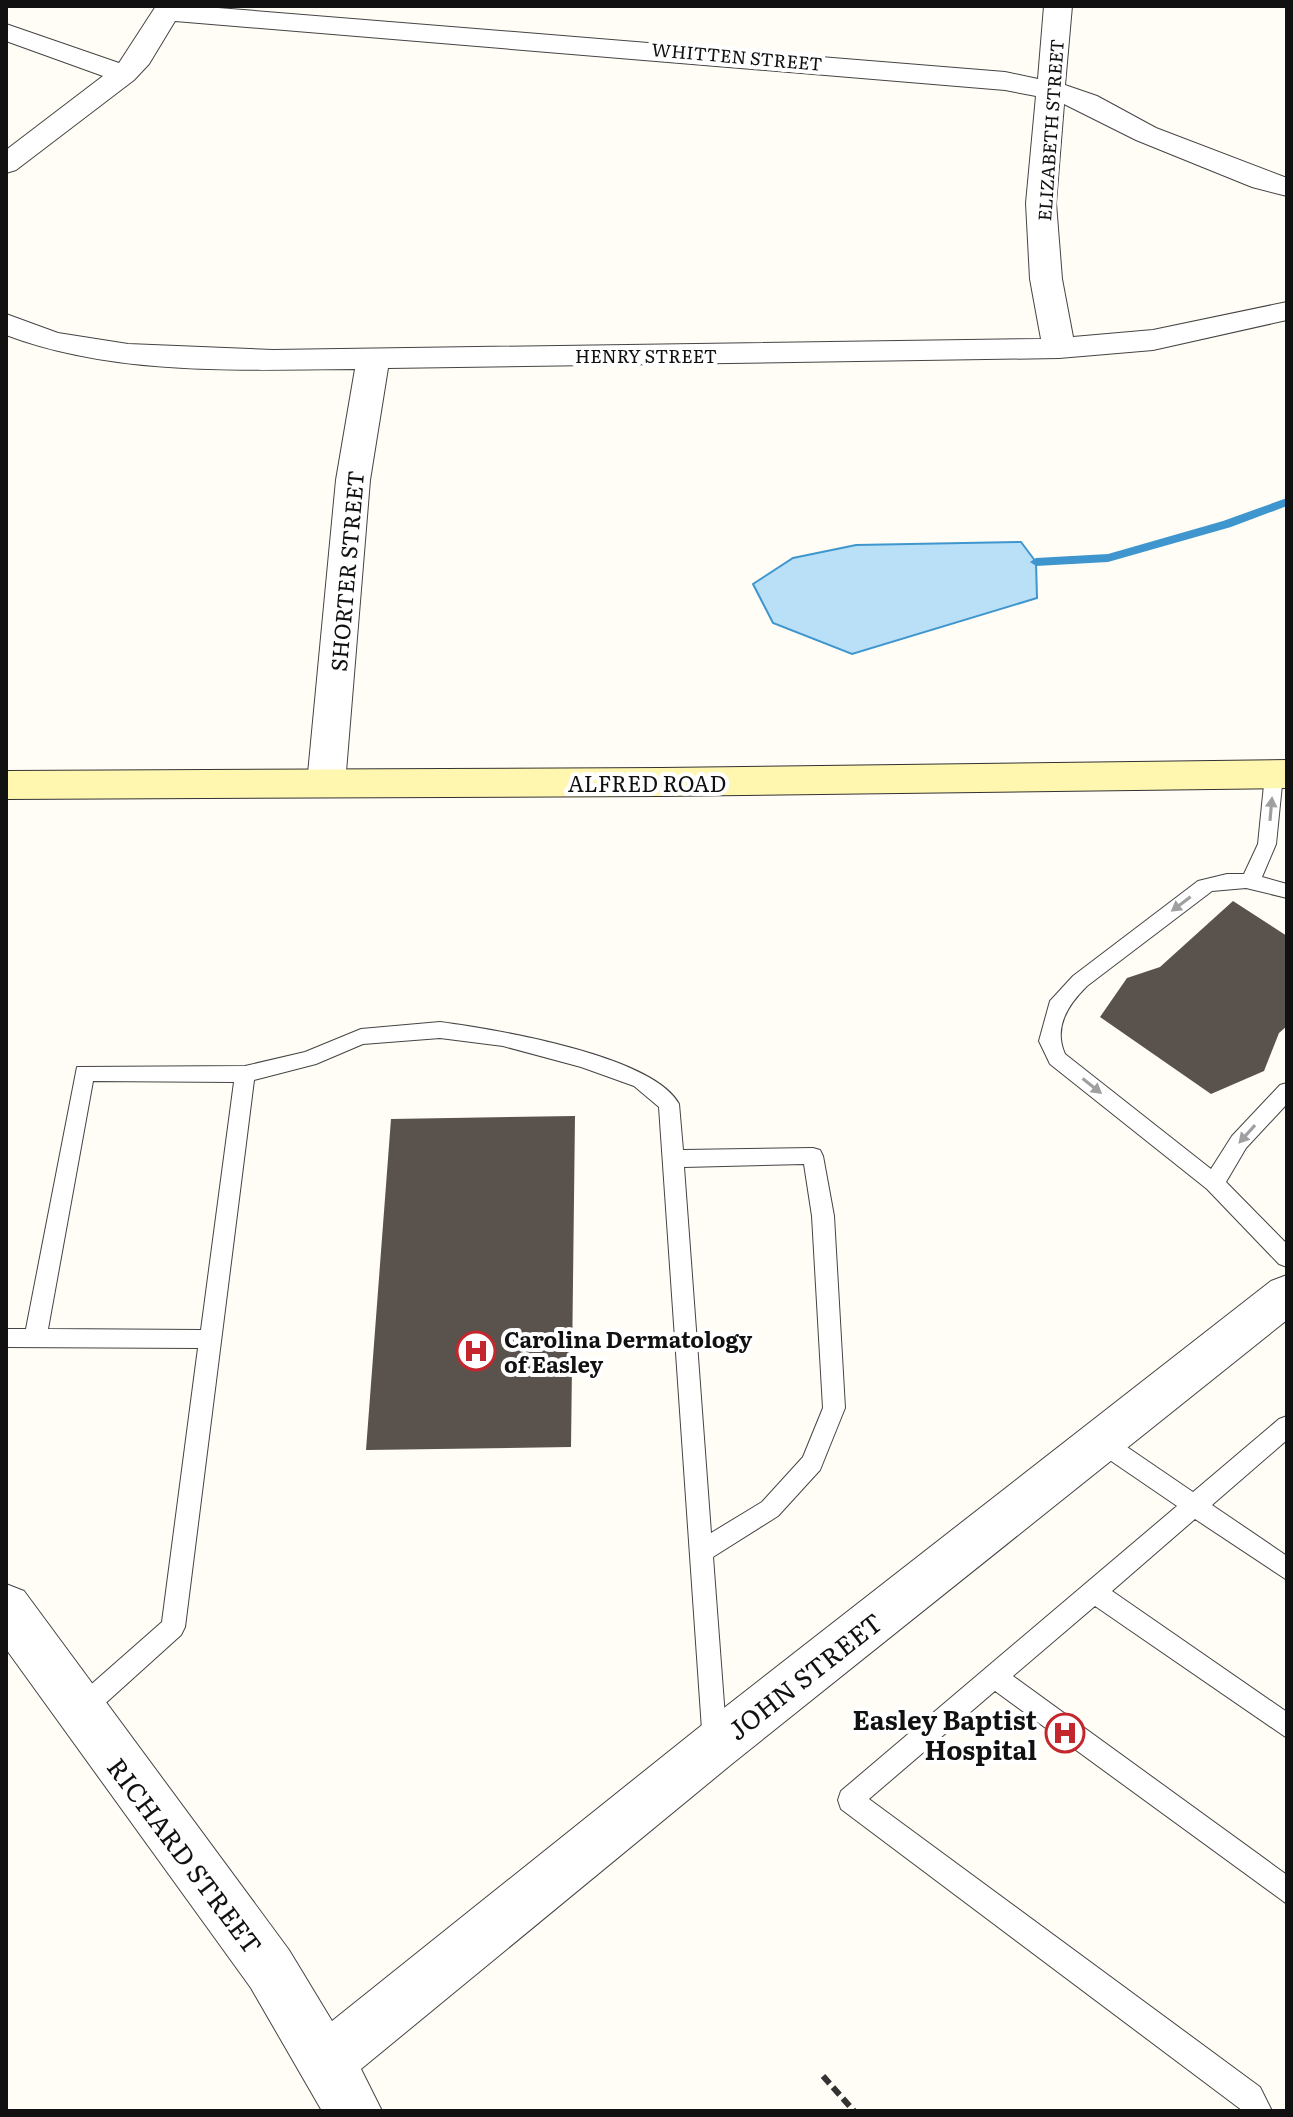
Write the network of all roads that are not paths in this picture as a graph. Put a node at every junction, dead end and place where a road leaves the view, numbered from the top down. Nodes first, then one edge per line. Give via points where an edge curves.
1 (1058, 6) edge
2 (169, 9) edge
3 (6, 32) edge
4 (124, 74) junction
5 (1051, 90) junction
6 (6, 164) edge
7 (1287, 187) edge
8 (1287, 311) edge
9 (6, 324) edge
10 (1059, 348) junction
11 (373, 359) junction
12 (1280, 774) edge
13 (326, 784) junction
14 (6, 785) edge
15 (1277, 844) edge
16 (1251, 879) junction
17 (1287, 891) edge
18 (245, 1074) junction
19 (1287, 1091) edge
20 (673, 1159) junction
21 (1214, 1183) junction
22 (1287, 1258) edge
23 (1287, 1294) edge
24 (6, 1338) edge
25 (35, 1338) junction
26 (211, 1339) junction
27 (1287, 1426) edge
28 (1100, 1441) junction
29 (1193, 1507) junction
30 (701, 1552) junction
31 (1287, 1569) edge
32 (1093, 1591) junction
33 (6, 1607) edge
34 (994, 1676) junction
35 (79, 1711) junction
36 (1287, 1726) edge
37 (715, 1746) junction
38 (1287, 1891) edge
39 (326, 2062) junction
40 (354, 2111) edge
41 (1259, 2111) edge

1 - 5 street, ELIZABETH STREET
2 - 4 street
2 - 5 street, WHITTEN STREET via 341,27 652,48 1005,81
3 - 4 street
4 - 6 street
5 - 7 street, WHITTEN STREET via 1087,102 1146,134
5 - 10 street, ELIZABETH STREET via 1041,203 1046,279
8 - 10 street, HENRY STREET via 1153,340
9 - 11 street, HENRY STREET via 51,341 128,354
10 - 11 street, HENRY STREET
11 - 13 street, SHORTER STREET via 353,480
12 - 13 street, ALFRED ROAD
15 -> 12 lane
13 - 14 street, ALFRED ROAD
15 - 16 lane
16 - 17 lane
16 -> 21 lane via 1226,878 1205,886 1080,981 1060,1001 1049,1041 1057,1059
18 - 20 lane via 309,1059 361,1037 440,1030 503,1038 641,1080 669,1104
18 - 25 lane via 84,1073
18 - 26 lane
19 -> 21 lane via 1239,1142
20 - 30 lane
20 - 30 lane via 813,1156 823,1216 834,1408 812,1463 770,1509
21 - 22 lane
23 - 28 street, JOHN STREET
24 - 25 lane
25 - 26 lane
26 - 35 lane via 173,1627
27 - 29 lane
28 - 29 lane
28 - 37 street, JOHN STREET
29 - 31 lane
29 - 32 lane
30 - 37 lane
32 - 34 lane
32 - 36 lane
33 - 35 street, RICHARD STREET
34 - 38 lane
34 - 41 lane via 850,1800 1250,2097
35 - 39 street, RICHARD STREET via 270,1969
37 - 39 street, JOHN STREET
39 - 40 street, RICHARD STREET

